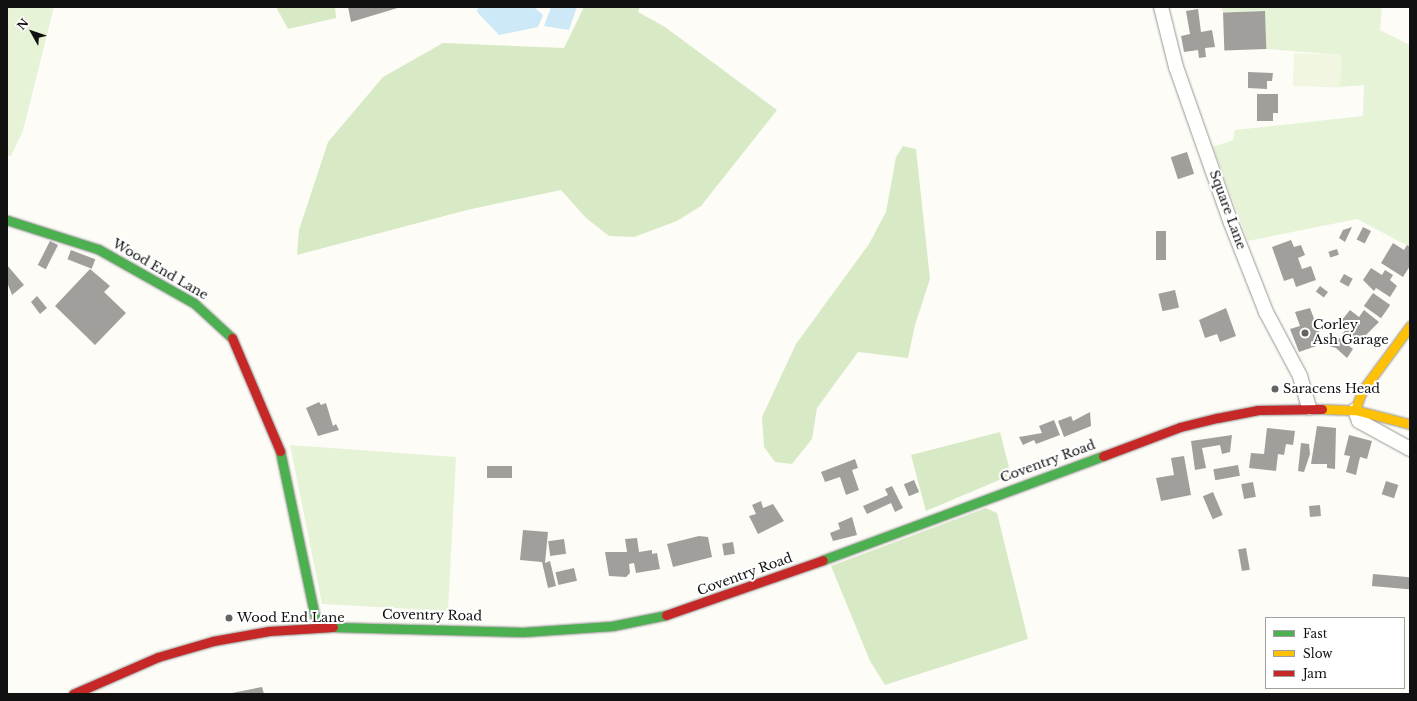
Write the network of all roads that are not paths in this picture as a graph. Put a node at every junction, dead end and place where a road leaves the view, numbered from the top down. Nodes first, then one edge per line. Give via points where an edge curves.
1 (1161, 7) edge
2 (7, 220) edge
3 (1410, 326) edge
4 (1309, 408) junction
5 (1355, 410) junction
6 (1410, 424) edge
7 (1410, 449) edge
8 (317, 627) junction
9 (73, 694) edge

1 - 4 street, Square Lane via 1178,74 1231,223 1266,312 1300,376
2 - 8 main road, Wood End Lane via 98,249 194,303 230,338 279,447
3 - 5 main road via 1362,391
4 - 5 main road, Coventry Road
4 - 8 main road, Coventry Road via 1258,410 1180,427 660,617 612,626 523,632
5 - 6 main road, Coventry Road
5 - 7 street via 1359,421
8 - 9 main road, Coventry Road via 269,631 186,648

